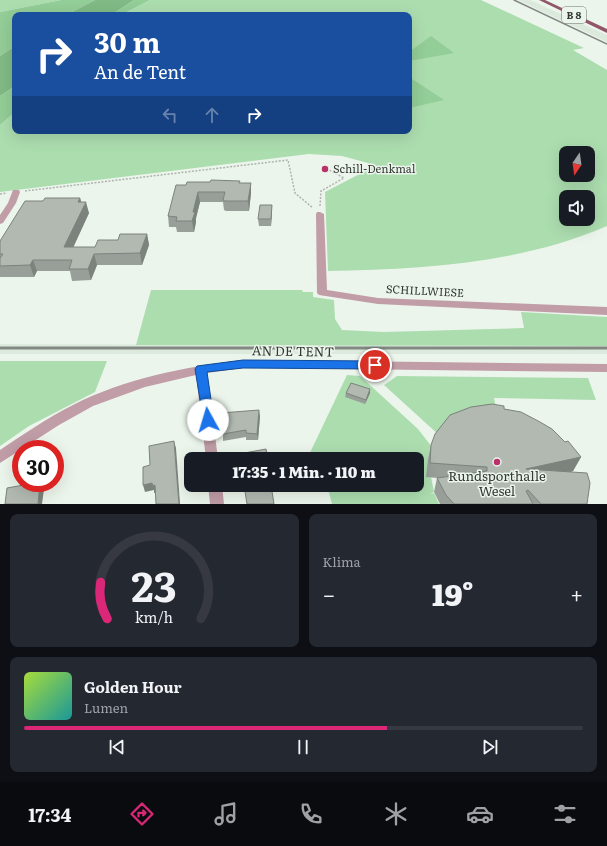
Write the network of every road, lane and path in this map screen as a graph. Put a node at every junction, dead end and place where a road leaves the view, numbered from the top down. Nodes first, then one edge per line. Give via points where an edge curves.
1 (541, 0) edge
2 (607, 31) edge
3 (329, 170) dead end
4 (16, 192) joint
5 (320, 214) junction
6 (0, 221) edge
7 (607, 311) edge
8 (607, 368) edge
9 (201, 369) junction
10 (211, 452) edge
11 (0, 457) edge
12 (216, 492) edge
13 (218, 504) edge

1 - 2 main road, B 8
3 - 5 path via 344,178 321,191
4 - 5 path via 288,160 295,192
4 - 6 street
5 - 7 street, SCHILLWIESE via 322,293 378,301
8 - 9 street, AN DE TENT via 243,364
9 - 10 street
9 - 11 street, AN DE TENT via 146,381 89,403
12 - 13 street

